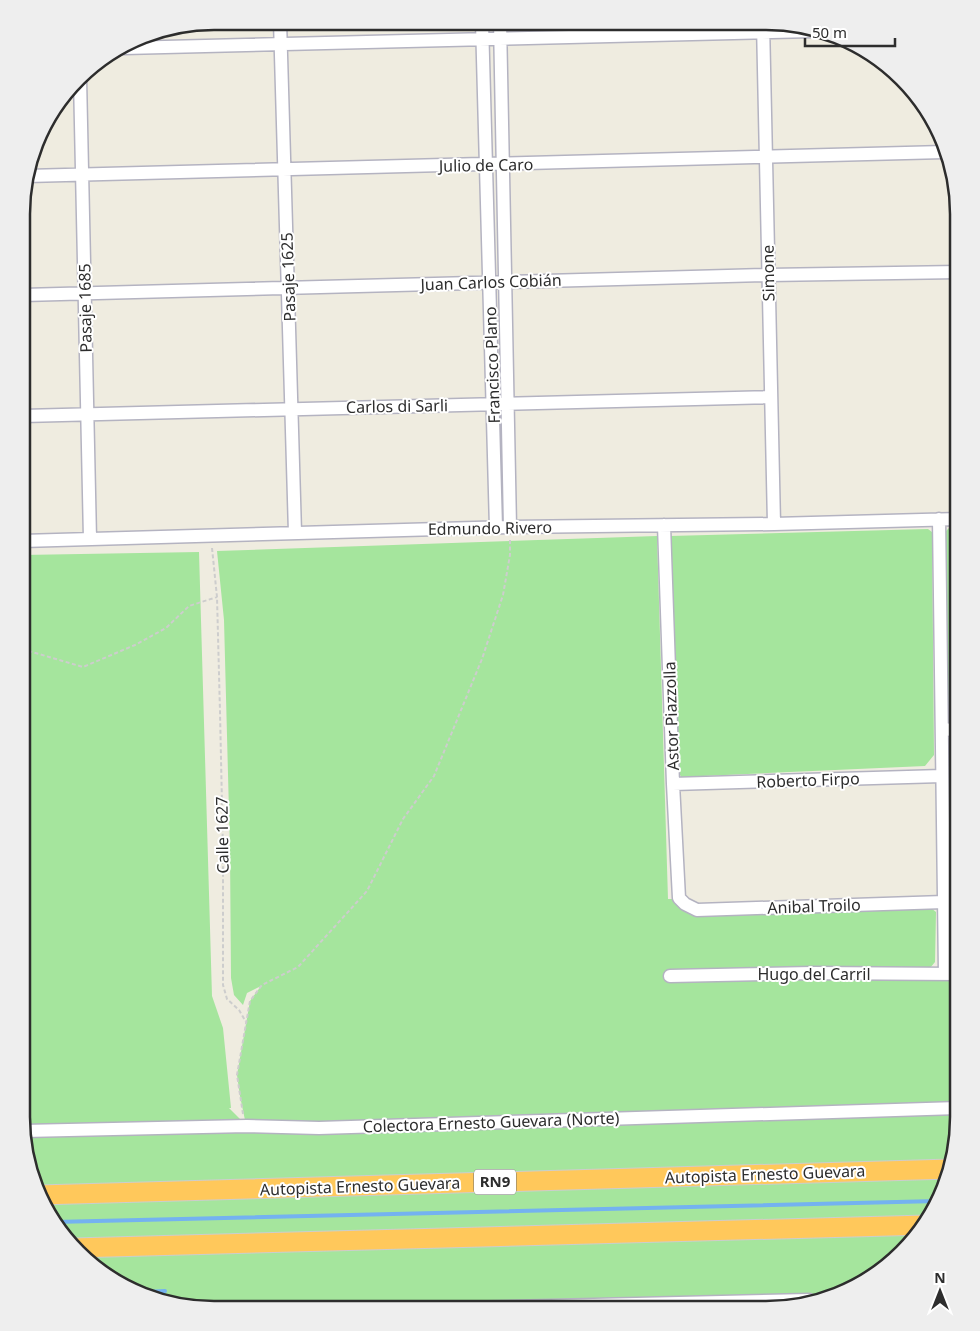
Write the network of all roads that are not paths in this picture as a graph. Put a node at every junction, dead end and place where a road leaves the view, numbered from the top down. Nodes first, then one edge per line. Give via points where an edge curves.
1 (280, 30) edge
2 (482, 30) edge
3 (500, 30) edge
4 (710, 30) edge
5 (763, 30) edge
6 (483, 38) junction
7 (500, 38) junction
8 (281, 44) junction
9 (136, 48) edge
10 (80, 88) edge
11 (939, 152) edge
12 (766, 157) junction
13 (503, 164) junction
14 (486, 165) junction
15 (285, 170) junction
16 (82, 174) junction
17 (34, 176) edge
18 (950, 272) edge
19 (768, 275) junction
20 (490, 282) junction
21 (505, 282) junction
22 (288, 288) junction
23 (85, 294) junction
24 (30, 295) edge
25 (771, 396) junction
26 (493, 403) junction
27 (508, 403) junction
28 (292, 408) junction
29 (87, 414) junction
30 (30, 416) edge
31 (939, 519) junction
32 (950, 519) edge
33 (774, 524) junction
34 (664, 525) junction
35 (510, 527) junction
36 (496, 528) junction
37 (295, 533) junction
38 (90, 539) junction
39 (30, 541) edge
40 (942, 730) junction
41 (950, 730) edge
42 (942, 776) junction
43 (673, 784) junction
44 (944, 902) junction
45 (685, 904) joint
46 (945, 974) junction
47 (950, 974) edge
48 (670, 976) dead end
49 (950, 1108) edge
50 (30, 1131) edge
51 (942, 1169) edge
52 (48, 1195) edge
53 (915, 1225) edge
54 (126, 1246) junction
55 (85, 1248) edge
56 (90, 1252) edge
57 (766, 1301) edge
58 (780, 1301) edge

1 - 8 street, Pasaje 1625
2 - 6 street, Francisco Plano
3 - 7 street, Francisco Plano
4 - 7 street
5 - 12 street, Simone
6 - 7 street
6 - 8 street
6 - 14 street, Francisco Plano
7 - 13 street, Francisco Plano
8 - 9 street
8 - 15 street, Pasaje 1625
10 - 16 street, Pasaje 1685
11 - 12 street, Julio de Caro
12 - 13 street, Julio de Caro
12 - 19 street, Simone
13 - 14 street, Julio de Caro
13 - 21 street, Francisco Plano
14 - 15 street, Julio de Caro
14 - 20 street, Francisco Plano
15 - 16 street, Julio de Caro
15 - 22 street, Pasaje 1625
16 - 17 street, Julio de Caro
16 - 23 street, Pasaje 1685
18 - 19 street, Juan Carlos Cobián
19 - 21 street, Juan Carlos Cobián
19 - 25 street, Simone
20 - 21 street, Juan Carlos Cobián
20 - 22 street, Juan Carlos Cobián
20 - 26 street, Francisco Plano
21 - 27 street, Francisco Plano
22 - 23 street, Juan Carlos Cobián
22 - 28 street, Pasaje 1625
23 - 24 street, Juan Carlos Cobián
23 - 29 street, Pasaje 1685
25 - 27 street, Carlos di Sarli
25 - 33 street, Simone
26 - 27 street, Carlos di Sarli
26 - 28 street, Carlos di Sarli
26 - 36 street, Francisco Plano
27 - 35 street, Francisco Plano
28 - 29 street, Carlos di Sarli
28 - 37 street, Pasaje 1625
29 - 30 street, Carlos di Sarli
29 - 38 street, Pasaje 1685
31 - 32 street, Edmundo Rivero
31 - 33 street, Edmundo Rivero
31 - 40 street
33 - 34 street, Edmundo Rivero
34 - 35 street, Edmundo Rivero
34 - 43 street, Astor Piazzolla
35 - 36 street, Edmundo Rivero
36 - 37 street, Edmundo Rivero
37 - 38 street, Edmundo Rivero
38 - 39 street, Edmundo Rivero
40 - 41 street
40 - 42 street
42 - 43 street, Roberto Firpo
42 - 44 street
43 - 45 street, Astor Piazzolla via 678,892
44 - 45 street, Anibal Troilo via 697,910
44 - 46 street
46 - 47 street, Hugo del Carril
46 - 48 street, Hugo del Carril via 812,972
49 - 50 street, Colectora Ernesto Guevara (Norte) via 319,1128 247,1126
51 - 52 highway, Autopista Ernesto Guevara / RN9
53 - 54 highway
54 - 55 highway
54 - 56 highway
57 - 58 street

